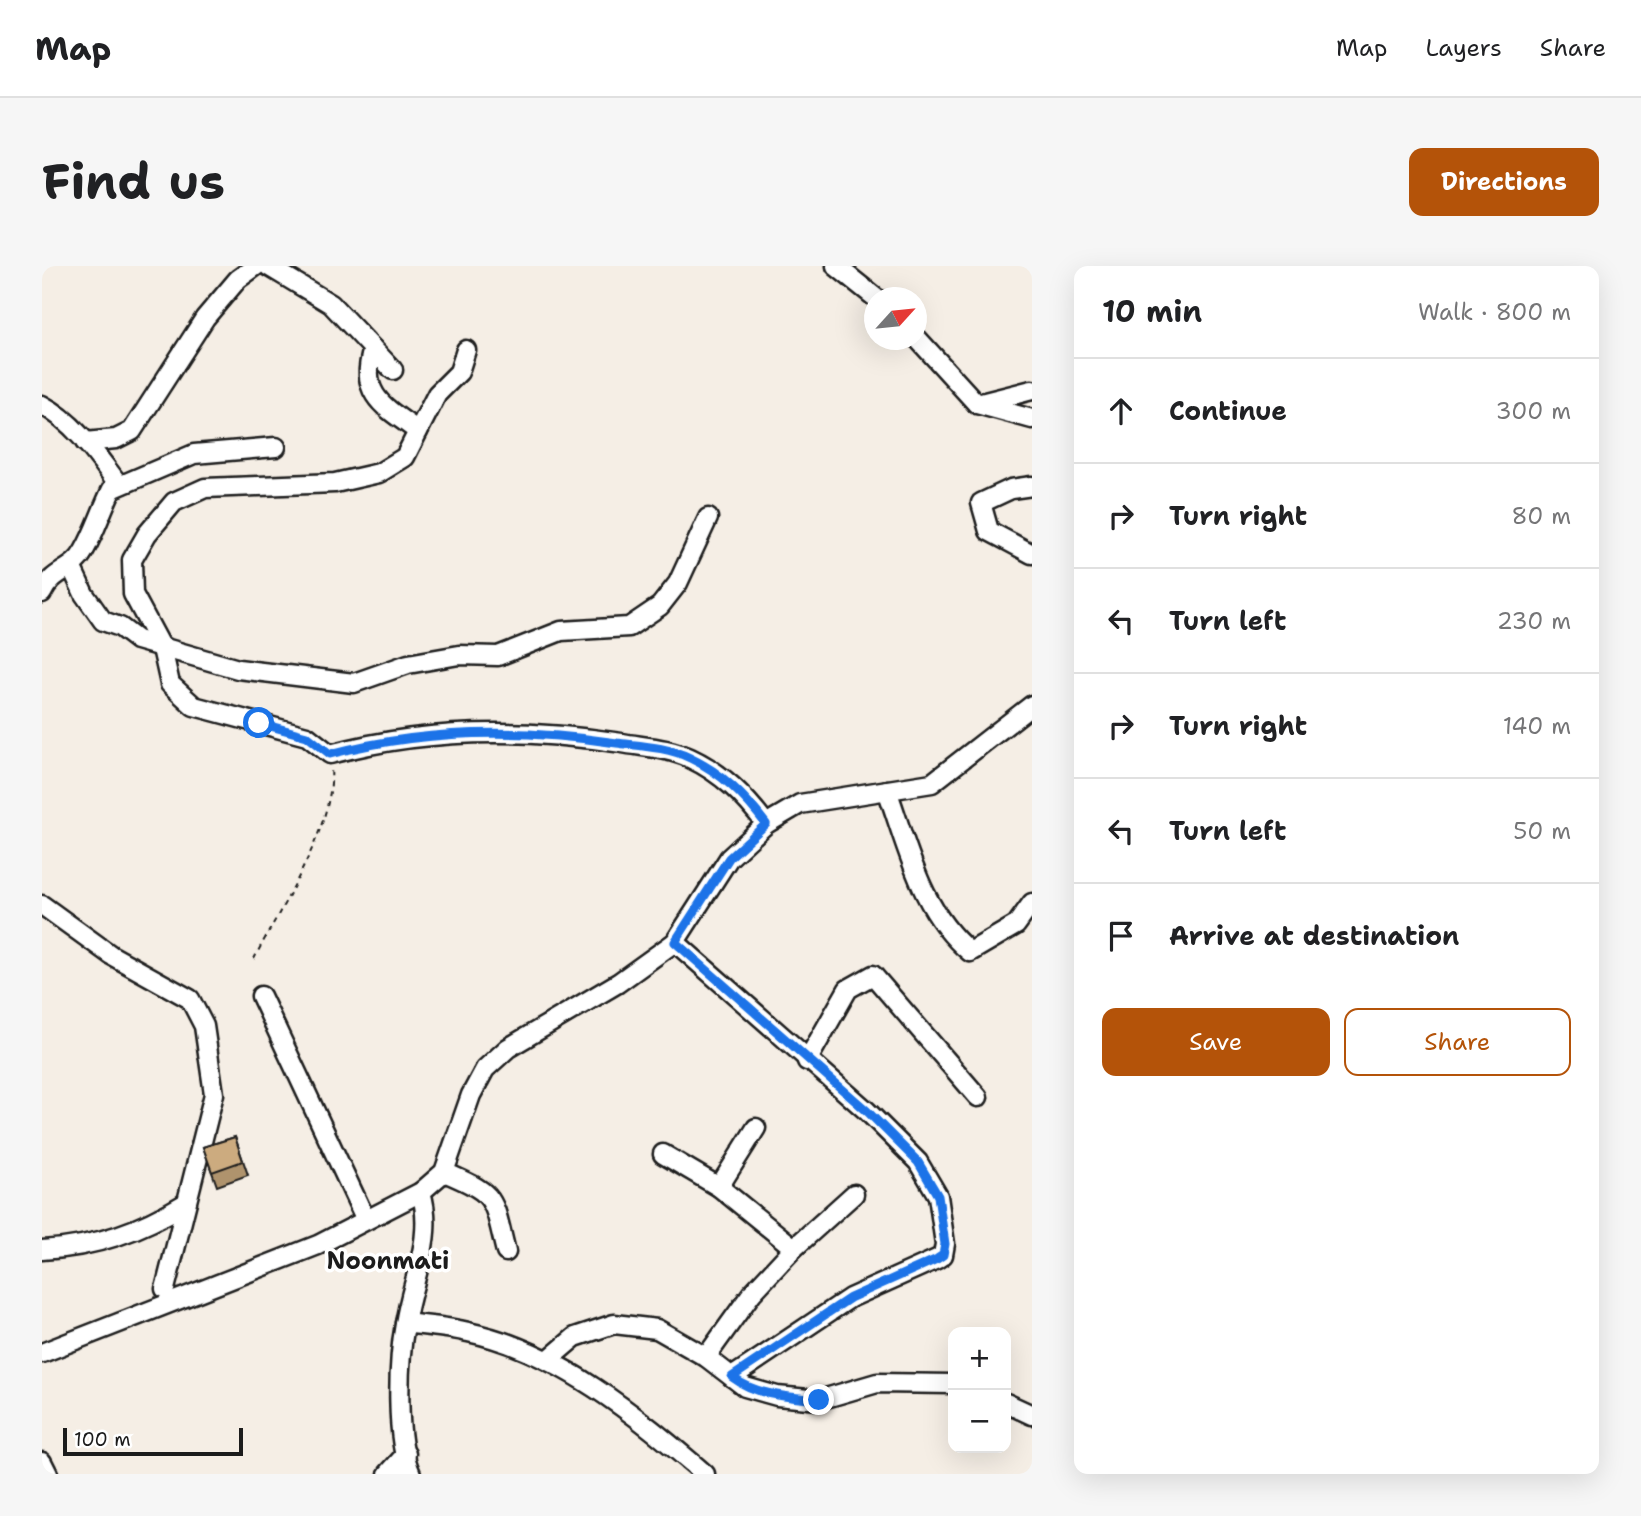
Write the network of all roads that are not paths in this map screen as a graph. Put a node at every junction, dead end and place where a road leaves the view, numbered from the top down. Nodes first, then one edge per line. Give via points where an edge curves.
1 (256, 266) edge
2 (268, 266) edge
3 (836, 266) edge
4 (864, 288) edge
5 (373, 349) junction
6 (927, 349) edge
7 (466, 350) dead end
8 (393, 370) dead end
9 (1032, 390) edge
10 (977, 404) junction
11 (42, 405) edge
12 (1032, 419) edge
13 (418, 431) junction
14 (85, 442) junction
15 (276, 447) dead end
16 (119, 485) junction
17 (1032, 486) edge
18 (708, 518) dead end
19 (1032, 554) edge
20 (71, 566) junction
21 (44, 583) edge
22 (162, 648) junction
23 (1032, 705) edge
24 (887, 790) junction
25 (766, 824) junction
26 (1032, 903) edge
27 (42, 905) edge
28 (675, 942) junction
29 (261, 996) dead end
30 (807, 1061) junction
31 (978, 1097) dead end
32 (756, 1128) dead end
33 (663, 1154) dead end
34 (444, 1172) junction
35 (719, 1187) junction
36 (421, 1192) junction
37 (854, 1194) dead end
38 (186, 1203) junction
39 (365, 1218) junction
40 (343, 1230) junction
41 (793, 1248) junction
42 (42, 1250) edge
43 (506, 1252) dead end
44 (165, 1289) junction
45 (405, 1323) junction
46 (47, 1344) edge
47 (706, 1357) junction
48 (548, 1360) junction
49 (732, 1377) junction
50 (948, 1384) edge
51 (1011, 1405) edge
52 (1032, 1415) edge
53 (406, 1454) junction
54 (42, 1462) edge
55 (48, 1474) edge
56 (388, 1474) edge
57 (411, 1474) edge
58 (705, 1474) edge

1 - 14 street via 238,279 205,318 132,431 116,439
2 - 5 street via 331,304
3 - 4 street
5 - 8 street
5 - 13 street via 367,368 369,387 391,412
6 - 10 street
7 - 13 street via 459,372 437,394
9 - 10 street
10 - 12 street
11 - 14 street
13 - 22 street via 405,457 379,473 335,483 205,488 174,502 132,560 132,594
14 - 16 street
15 - 16 street via 194,454
16 - 20 street via 112,489 84,552
17 - 19 street via 981,503 989,531
18 - 22 street via 678,583 660,606 629,627 561,631 498,656 459,655 408,664 354,683 238,669
20 - 21 street
20 - 22 street via 103,621
22 - 25 street via 170,684 194,706 307,736 330,754 422,735 514,733 558,733 659,749 690,758 729,782
23 - 24 street via 932,783
24 - 25 street via 800,804
24 - 26 street via 927,901 952,937 970,952 1016,925
25 - 28 street via 729,858
27 - 38 street via 111,955 190,999 204,1026 214,1094
28 - 30 street
28 - 34 street via 618,983 508,1048 485,1069
29 - 39 street
30 - 31 street via 848,989 873,975
30 - 49 street via 867,1111 929,1178 938,1196 943,1255 850,1298
32 - 35 street
33 - 35 street
34 - 36 street
34 - 43 street via 485,1191
35 - 41 street
36 - 39 street
36 - 45 street via 427,1211 422,1264
37 - 41 street
38 - 42 street via 108,1241
38 - 44 street
39 - 40 street
40 - 44 street via 320,1233
40 - 46 street via 318,1245
41 - 47 street via 752,1293
44 - 46 street
45 - 48 street via 470,1332
45 - 53 street via 399,1406
47 - 48 street via 657,1329 614,1324 575,1337
47 - 49 street
48 - 58 street via 639,1418
49 - 50 street via 745,1387 777,1396 819,1400 877,1383
51 - 52 street
53 - 56 street
53 - 57 street
54 - 55 street

